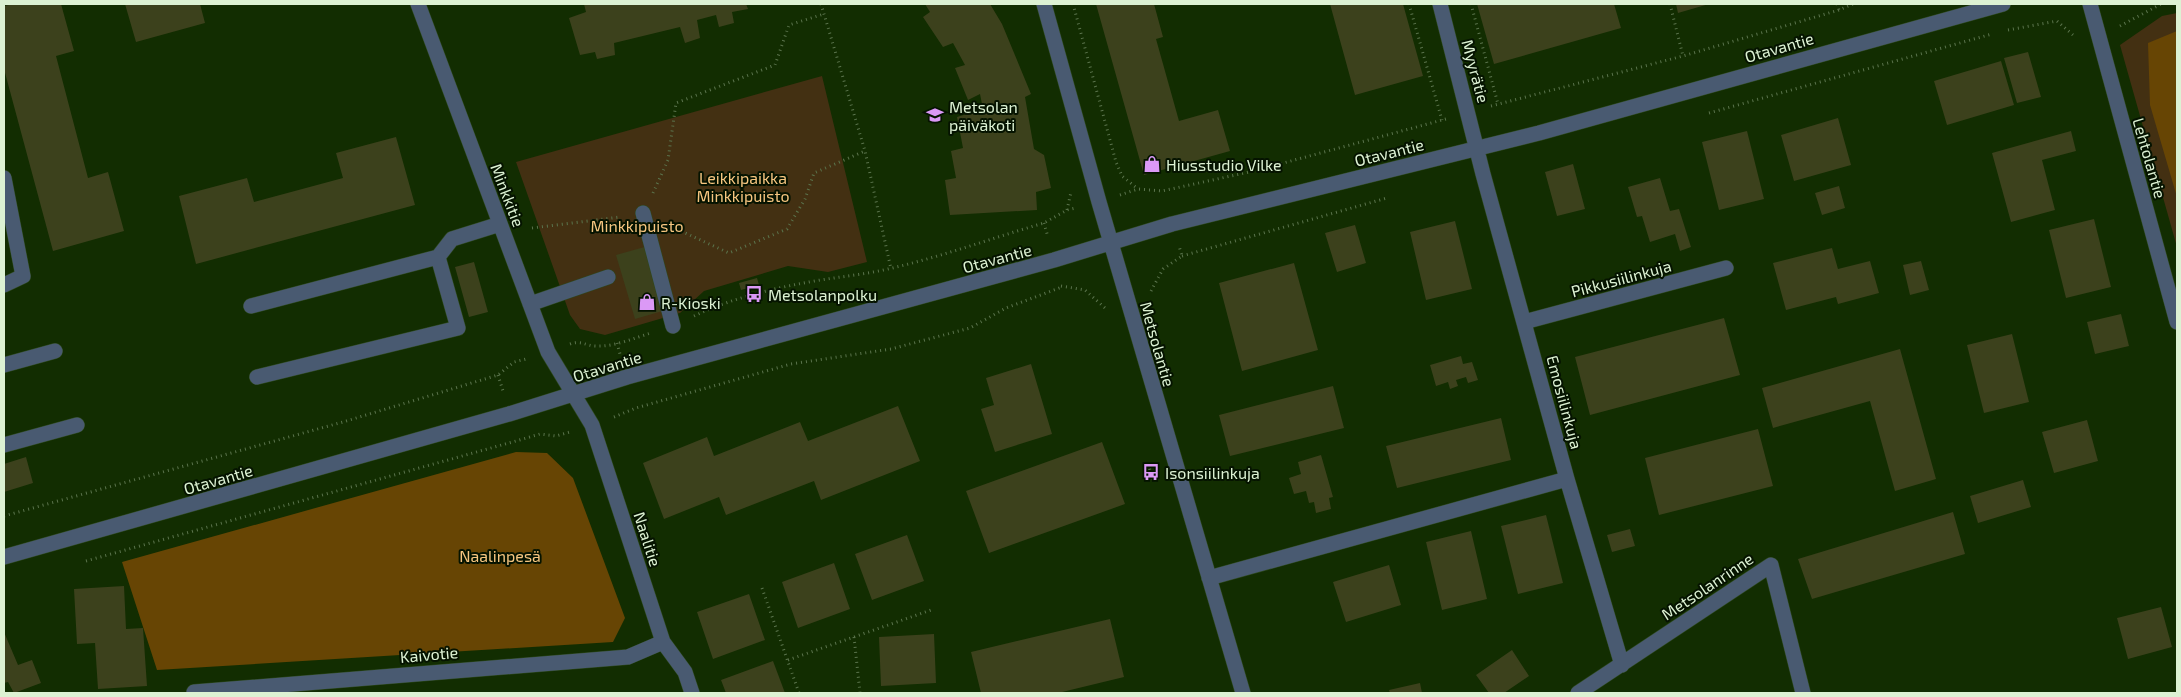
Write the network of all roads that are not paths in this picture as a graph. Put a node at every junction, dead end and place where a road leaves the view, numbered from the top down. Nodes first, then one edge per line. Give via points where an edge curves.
1 (418, 4) edge
2 (1044, 4) edge
3 (1440, 4) edge
4 (2003, 4) edge
5 (2090, 4) edge
6 (1477, 148) junction
7 (4, 178) edge
8 (643, 214) road end
9 (500, 224) junction
10 (1111, 244) junction
11 (438, 256) junction
12 (1726, 268) dead end
13 (608, 277) dead end
14 (4, 284) edge
15 (530, 304) junction
16 (251, 306) dead end
17 (1524, 322) junction
18 (2177, 322) edge
19 (673, 326) road end
20 (55, 351) dead end
21 (4, 365) edge
22 (257, 377) dead end
23 (573, 395) junction
24 (77, 425) dead end
25 (4, 445) edge
26 (1566, 479) junction
27 (4, 557) edge
28 (1209, 578) junction
29 (663, 642) junction
30 (1622, 665) junction
31 (194, 692) dead end
32 (692, 693) edge
33 (1243, 693) edge
34 (1578, 693) edge
35 (1803, 693) edge

1 - 9 street, Minkkitie
2 - 10 street, Metsolantie
3 - 6 street, Myyrätie
4 - 6 street, Otavantie
5 - 18 street, Lehtolantie
6 - 10 street, Otavantie via 1172,224
6 - 17 street, Emosiilinkuja
7 - 14 street via 24,276
8 - 19 street
9 - 11 street via 452,239
9 - 15 street, Minkkitie
10 - 23 street, Otavantie
10 - 28 street, Metsolantie
11 - 16 street
11 - 22 street via 458,328
12 - 17 street, Pikkusiilinkuja
13 - 15 street
15 - 23 street, Minkkitie via 548,352
17 - 26 street, Emosiilinkuja
20 - 21 street
23 - 27 street, Otavantie
23 - 29 street, Naalitie via 592,425
24 - 25 street
26 - 28 street
26 - 30 street, Emosiilinkuja
28 - 33 street, Metsolantie
29 - 31 street, Kaivotie via 628,656
29 - 32 street, Naalitie via 685,672
30 - 34 street, Metsolanrinne
30 - 35 street, Metsolanrinne via 1771,565

